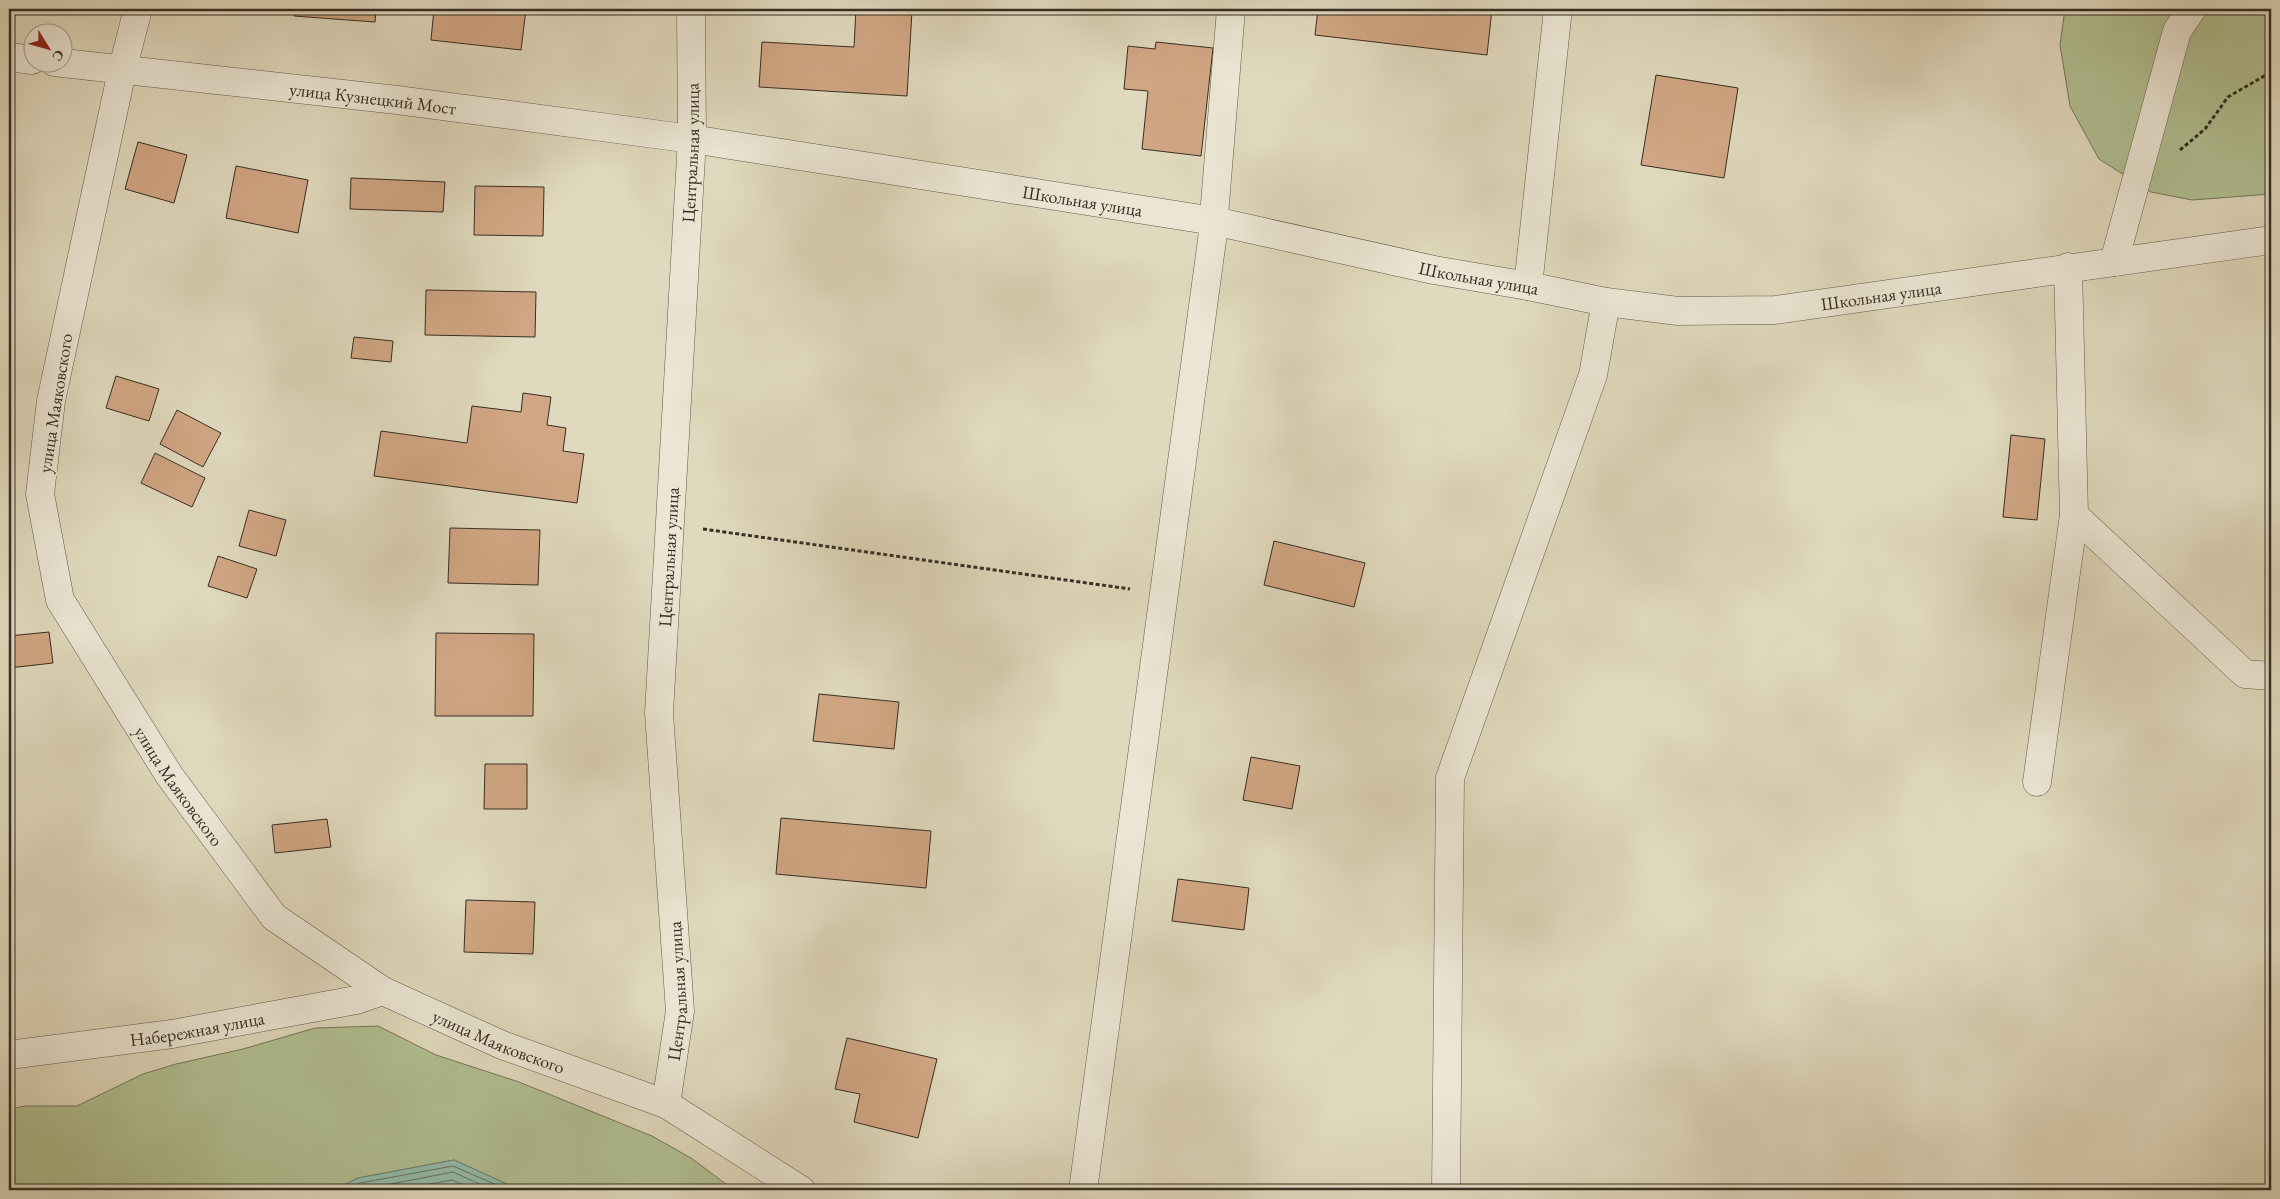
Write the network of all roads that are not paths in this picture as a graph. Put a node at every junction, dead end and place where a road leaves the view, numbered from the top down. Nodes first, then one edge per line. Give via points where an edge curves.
1 (138, 9) edge
2 (691, 9) edge
3 (1231, 9) edge
4 (1558, 9) edge
5 (2192, 9) edge
6 (9, 57) edge
7 (22, 59) edge
8 (72, 64) edge
9 (122, 71) junction
10 (692, 139) junction
11 (1214, 221) junction
12 (2271, 240) edge
13 (2114, 262) junction
14 (2068, 267) junction
15 (1528, 286) junction
16 (1606, 302) junction
17 (2074, 515) junction
18 (2271, 676) edge
19 (2037, 782) dead end
20 (383, 991) junction
21 (9, 1055) edge
22 (666, 1104) junction
23 (801, 1190) edge
24 (1083, 1190) edge
25 (1446, 1190) edge

1 - 9 street, улица Маяковского
2 - 10 street, Центральная улица
3 - 11 street
4 - 15 street
5 - 13 street via 2178,31
6 - 7 street
8 - 9 street, улица Кузнецкий Мост
9 - 10 street, улица Кузнецкий Мост via 397,100
9 - 20 street, улица Маяковского via 52,401 40,494 60,600 169,775 274,916
10 - 11 street, Школьная улица
10 - 22 street, Центральная улица via 659,713 680,1011
11 - 15 street, Школьная улица via 1434,270
11 - 24 street
12 - 13 street, Школьная улица
13 - 14 street, Школьная улица
14 - 16 street, Школьная улица via 1775,310 1678,311
14 - 17 street
15 - 16 street, Школьная улица
16 - 25 street via 1593,375 1450,778
17 - 18 street via 2245,674
17 - 19 street
20 - 21 street, Набережная улица via 356,1000 172,1034
20 - 22 street, улица Маяковского via 502,1045
22 - 23 street, улица Маяковского

